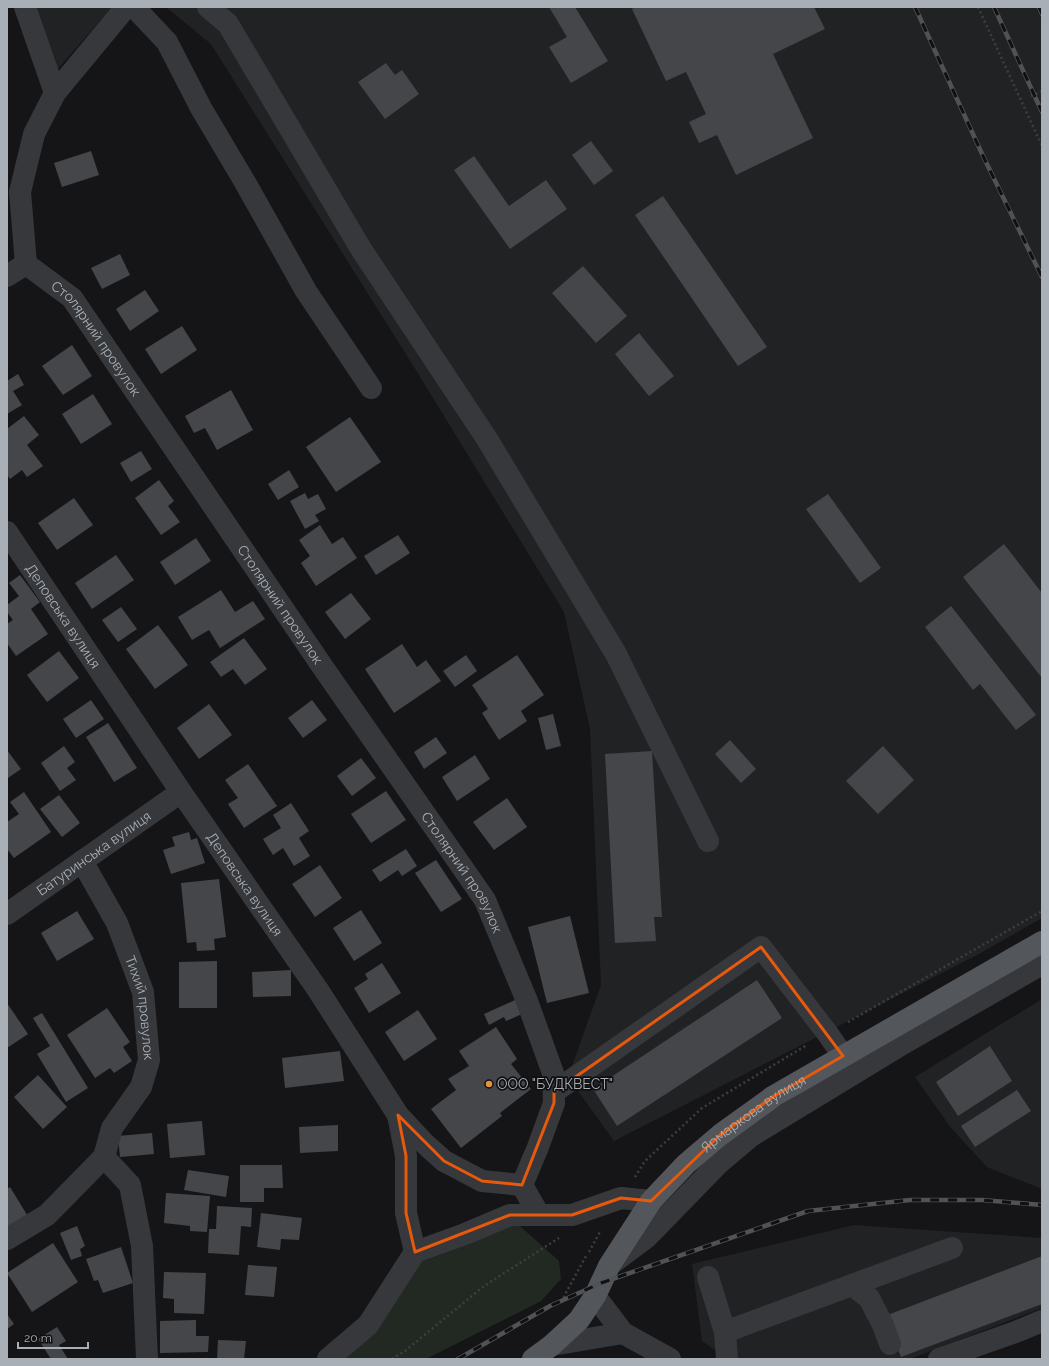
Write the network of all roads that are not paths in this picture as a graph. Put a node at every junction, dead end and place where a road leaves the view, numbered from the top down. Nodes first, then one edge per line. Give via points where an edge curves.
1 (24, 7) edge
2 (126, 7) edge
3 (134, 7) edge
4 (208, 7) edge
5 (55, 93) junction
6 (26, 264) junction
7 (7, 276) edge
8 (371, 388) dead end
9 (7, 532) edge
10 (181, 792) junction
11 (708, 841) dead end
12 (82, 861) junction
13 (7, 914) edge
14 (1042, 942) edge
15 (1042, 964) edge
16 (843, 1056) junction
17 (554, 1092) junction
18 (398, 1115) junction
19 (104, 1157) junction
20 (522, 1185) junction
21 (651, 1202) junction
22 (539, 1215) junction
23 (7, 1239) edge
24 (952, 1248) dead end
25 (415, 1252) junction
26 (609, 1266) junction
27 (708, 1277) dead end
28 (852, 1285) junction
29 (595, 1296) junction
30 (1042, 1321) edge
31 (725, 1332) junction
32 (622, 1333) junction
33 (890, 1344) dead end
34 (552, 1345) junction
35 (147, 1359) edge
36 (328, 1359) edge
37 (532, 1359) edge
38 (670, 1359) edge
39 (727, 1359) edge
40 (940, 1359) edge

1 - 5 street
2 - 5 street
3 - 8 street via 167,42 201,108 306,291
4 - 11 street via 228,24 361,249 487,439 596,620 616,654
5 - 6 street via 34,134 20,192
6 - 7 street
6 - 17 street, Столярний провулок via 72,298 322,666 485,900 553,1073
9 - 10 street, Деповська вулиця
10 - 12 street, Батуринська вулиця
10 - 18 street, Деповська вулиця via 318,990
12 - 13 street, Батуринська вулиця
12 - 19 street, Тихий провулок via 118,923 143,992 149,1060 141,1087 112,1128
14 - 16 main road, Ярмаркова вулиця
15 - 26 street via 899,1046 751,1136 719,1163 646,1238
16 - 17 street via 761,947
16 - 21 main road, Ярмаркова вулиця via 774,1096 720,1135 686,1164
17 - 20 street, Столярний провулок via 554,1103
18 - 20 street, Деповська вулиця via 444,1161 482,1181
18 - 25 street via 406,1156 406,1213
19 - 23 street via 47,1215
19 - 35 street via 130,1185 142,1246
20 - 22 street
21 - 22 street via 621,1198 572,1215
21 - 26 main road, Ярмаркова вулиця
22 - 25 street via 510,1215
24 - 28 street
25 - 36 street via 368,1325
26 - 29 main road, Ярмаркова вулиця
27 - 31 street
28 - 31 street
28 - 33 street via 869,1298
29 - 32 street
29 - 34 main road, Ярмаркова вулиця via 580,1320
30 - 40 street
31 - 39 street
32 - 34 street
32 - 38 street
34 - 37 main road, Ярмаркова вулиця

